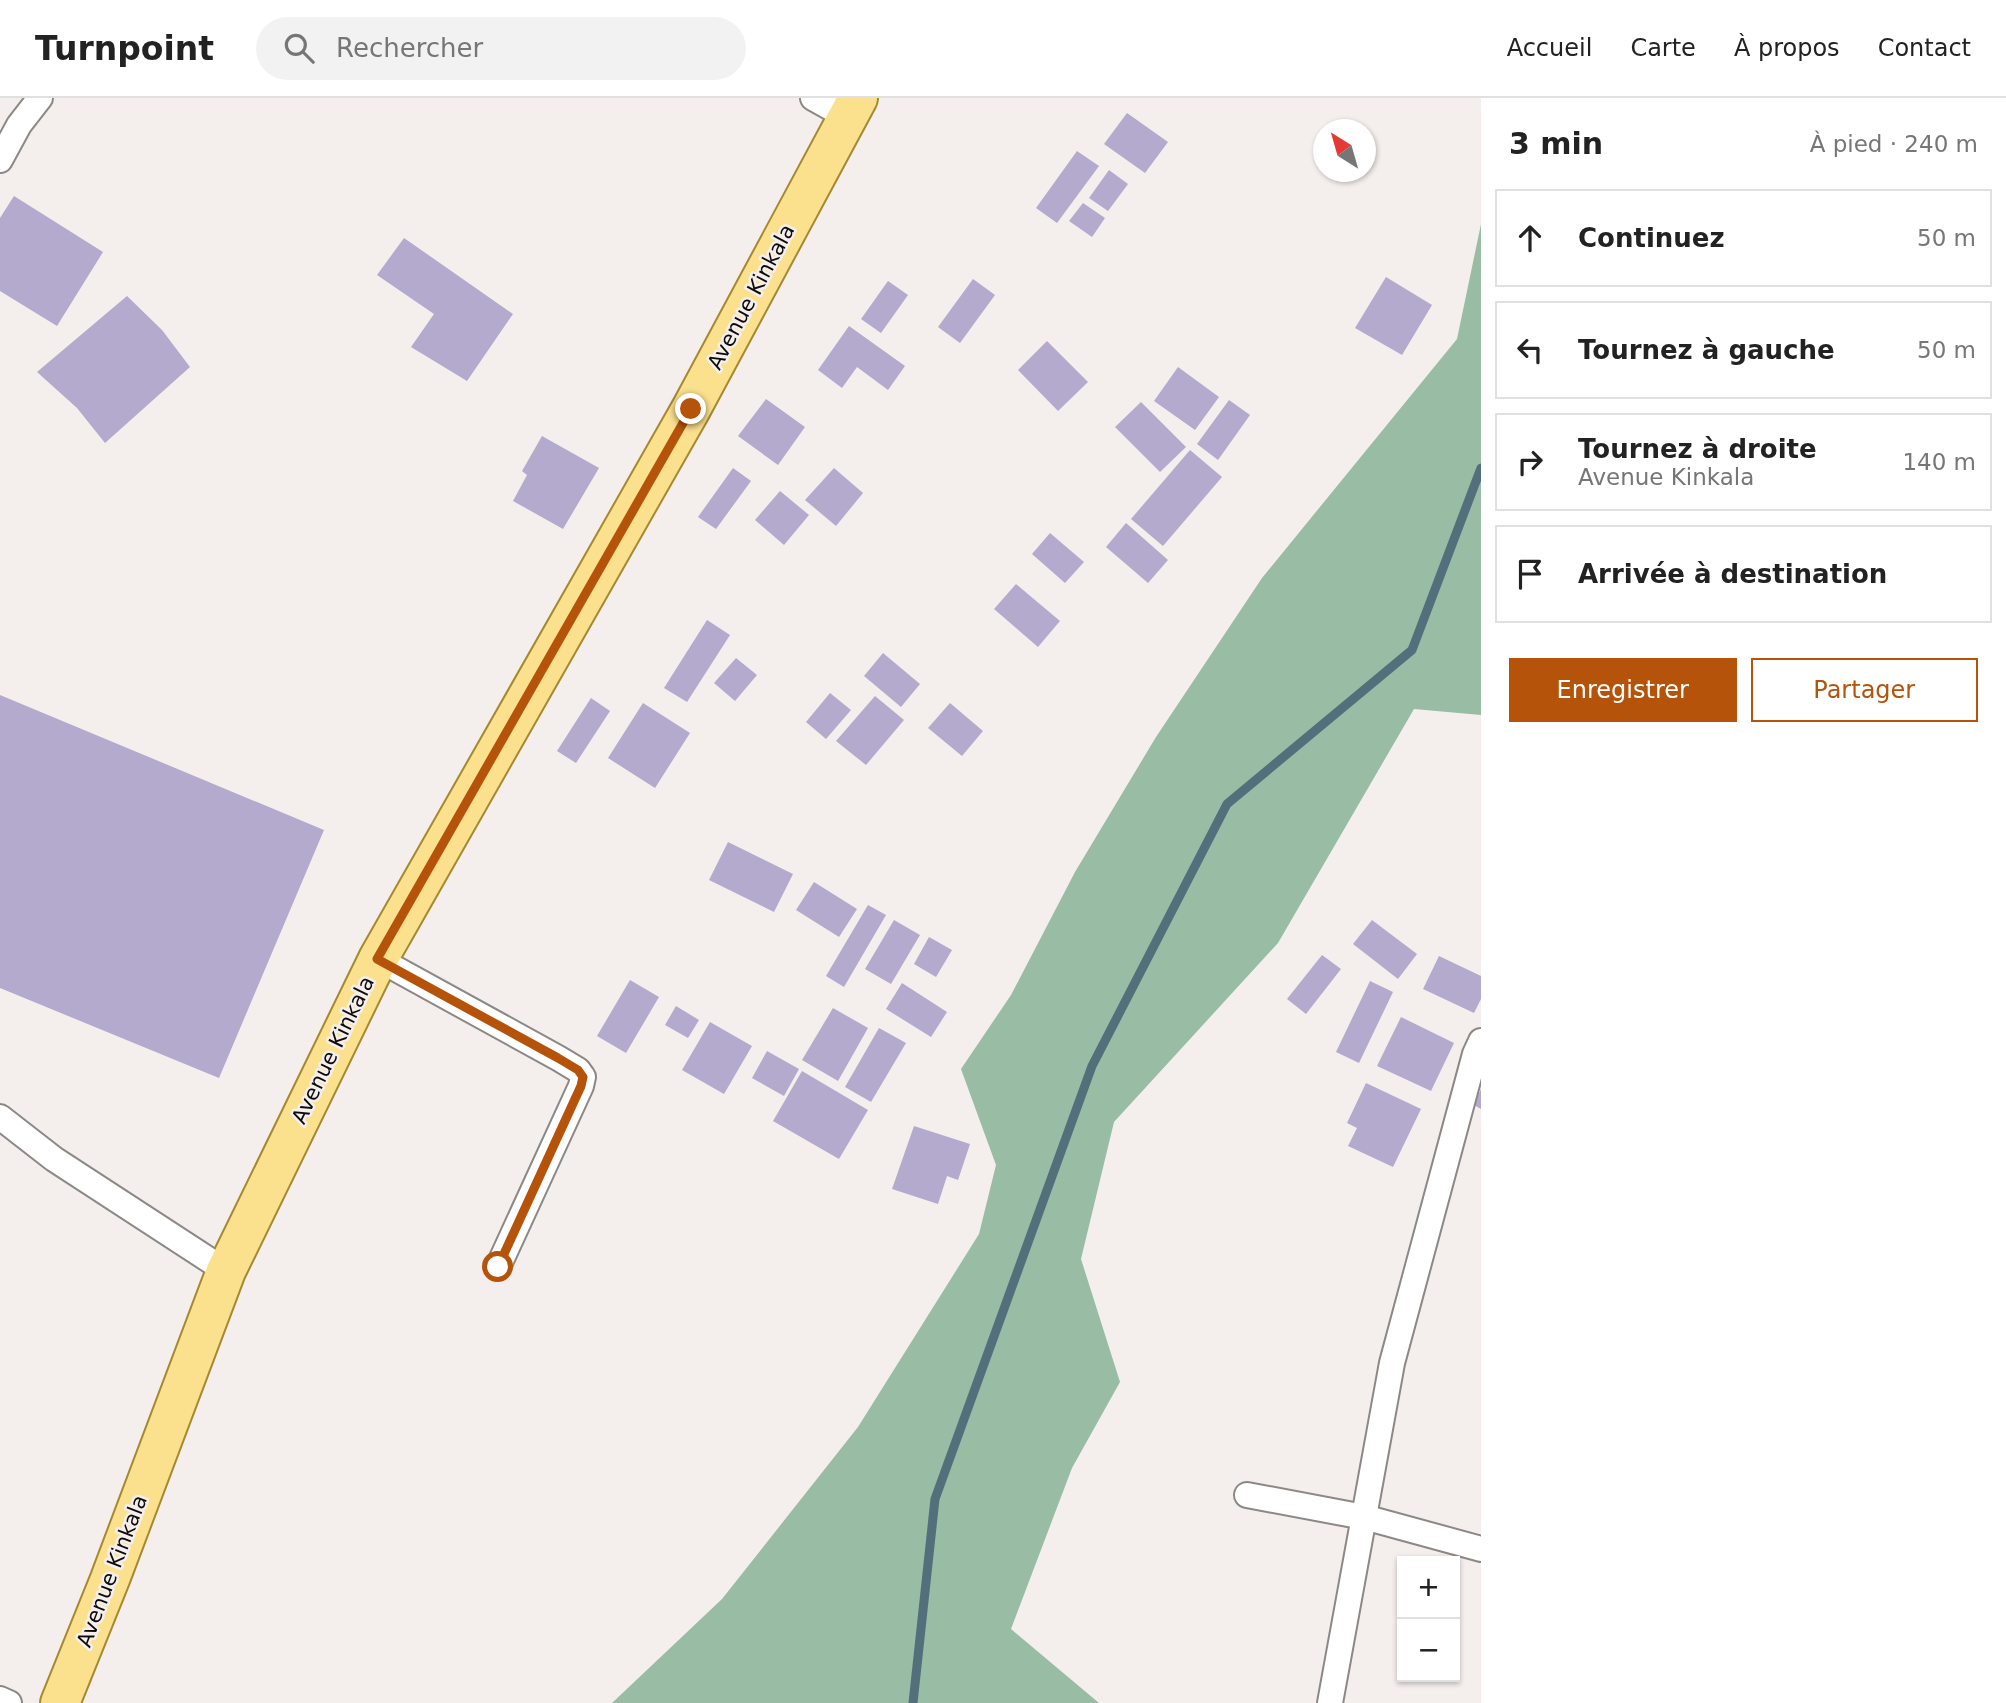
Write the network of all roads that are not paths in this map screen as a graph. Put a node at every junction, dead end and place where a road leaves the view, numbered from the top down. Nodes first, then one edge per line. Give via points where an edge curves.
1 (40, 98) edge
2 (813, 98) edge
3 (852, 107) edge
4 (10, 122) edge
5 (0, 160) edge
6 (377, 959) junction
7 (1481, 1041) edge
8 (0, 1117) edge
9 (498, 1267) dead end
10 (226, 1271) junction
11 (1247, 1495) dead end
12 (1364, 1517) junction
13 (1481, 1549) edge
14 (0, 1699) edge
15 (9, 1703) edge
16 (60, 1703) edge
17 (1330, 1703) edge

1 - 4 street
2 - 3 street
3 - 6 main road, Avenue Kinkala via 691,409
4 - 5 street
6 - 9 street via 558,1058 583,1077
6 - 10 main road, Avenue Kinkala
7 - 12 street via 1392,1363
8 - 10 street via 54,1159
10 - 16 main road, Avenue Kinkala
11 - 12 street
12 - 13 street
12 - 17 street
14 - 15 street

